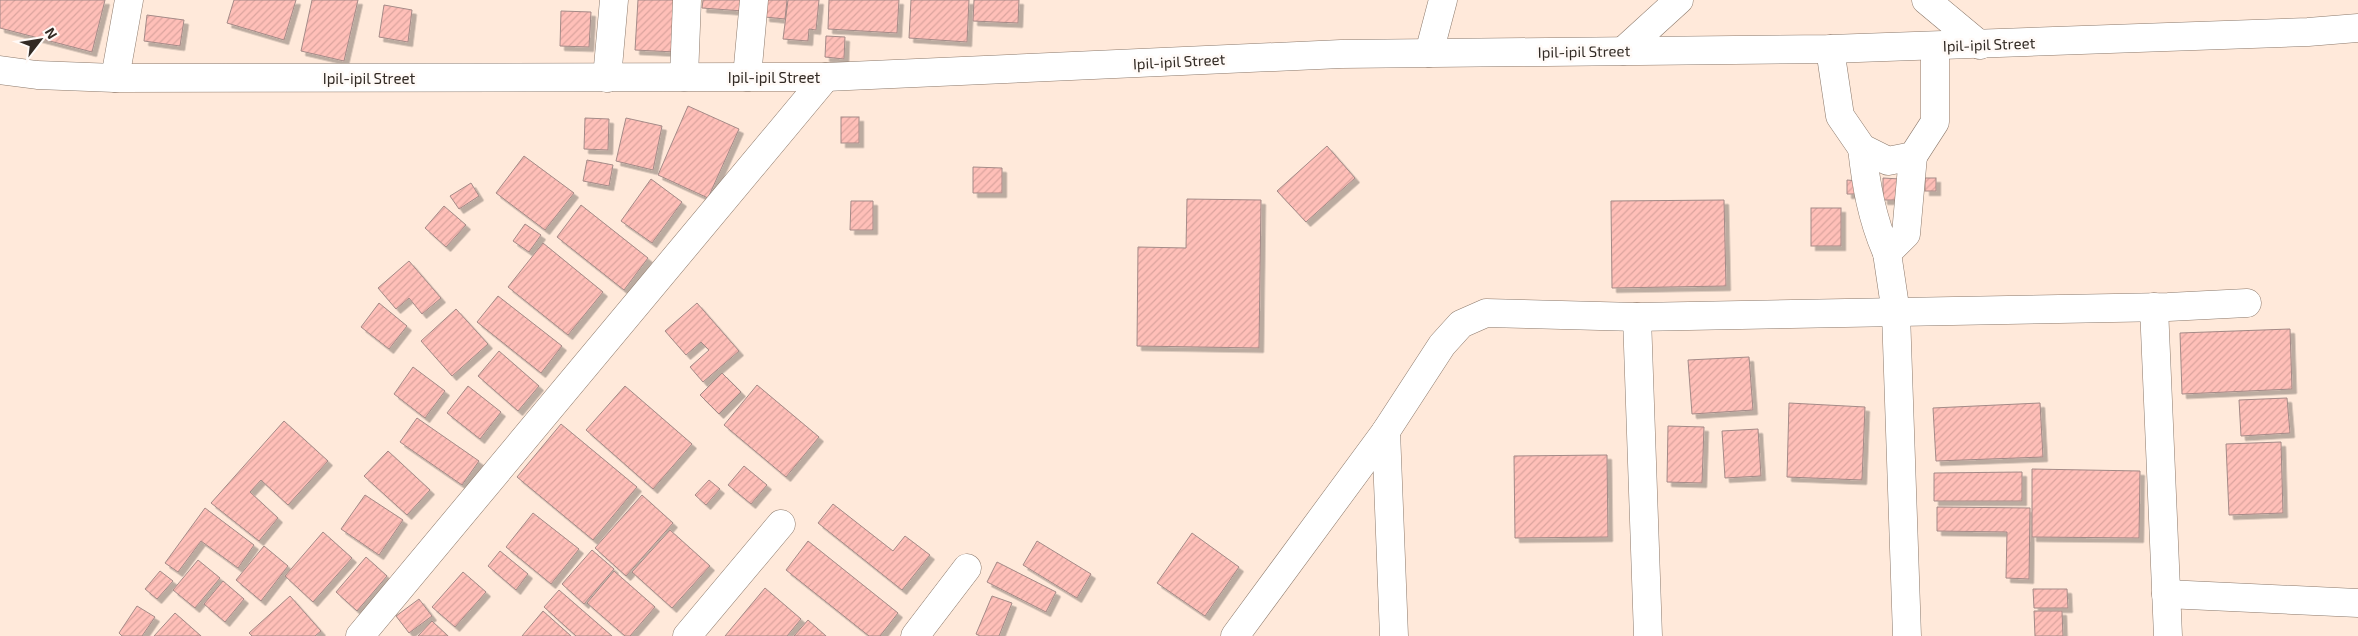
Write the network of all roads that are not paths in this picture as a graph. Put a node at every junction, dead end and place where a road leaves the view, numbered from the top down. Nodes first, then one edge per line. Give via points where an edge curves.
1 (129, 0) edge
2 (614, 0) edge
3 (687, 0) edge
4 (754, 0) edge
5 (1443, 0) edge
6 (1679, 0) edge
7 (1926, 0) edge
8 (2358, 28) edge
9 (1980, 45) junction
10 (1935, 46) junction
11 (1830, 49) junction
12 (1623, 51) junction
13 (1429, 53) junction
14 (0, 70) edge
15 (684, 77) junction
16 (748, 77) junction
17 (826, 77) junction
18 (115, 78) junction
19 (607, 78) junction
20 (1862, 148) junction
21 (1914, 156) junction
22 (1886, 253) junction
23 (2247, 303) dead end
24 (2154, 307) junction
25 (1896, 313) junction
26 (1637, 317) junction
27 (1386, 432) junction
28 (781, 524) dead end
29 (967, 568) dead end
30 (2166, 594) junction
31 (2358, 603) edge
32 (360, 636) edge
33 (687, 636) edge
34 (915, 636) edge
35 (1235, 636) edge
36 (1394, 636) edge
37 (1648, 636) edge
38 (1907, 636) edge
39 (2168, 636) edge

1 - 18 street
2 - 19 street
3 - 15 street
4 - 16 street
5 - 13 street
6 - 12 street
7 - 9 street
8 - 9 street, Ipil-ipil Street
9 - 10 street, Ipil-ipil Street
10 - 11 street, Ipil-ipil Street
10 - 21 street via 1935,122
11 - 12 street, Ipil-ipil Street
11 - 20 street via 1840,116
12 - 13 street, Ipil-ipil Street
13 - 17 street, Ipil-ipil Street
14 - 18 street, Ipil-ipil Street
15 - 16 street, Ipil-ipil Street
15 - 19 street, Ipil-ipil Street
16 - 17 street, Ipil-ipil Street
17 - 32 street
18 - 19 street, Ipil-ipil Street
20 - 21 street via 1888,161
20 - 22 street via 1866,188
21 - 22 street via 1906,234
22 - 25 street
23 - 24 street
24 - 25 street
24 - 30 street
25 - 26 street
25 - 38 street
26 - 27 street via 1486,313 1469,320 1461,324 1442,345
26 - 37 street
27 - 35 street
27 - 36 street
28 - 33 street
29 - 34 street
30 - 31 street
30 - 39 street

